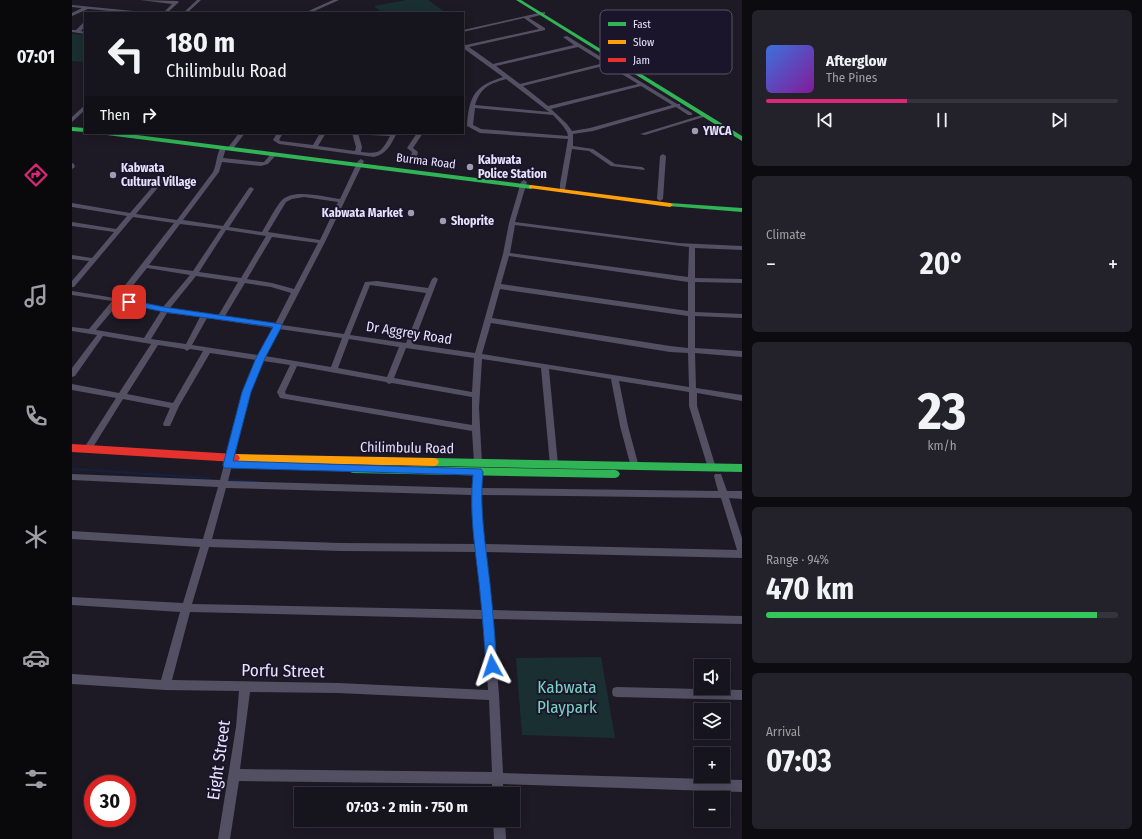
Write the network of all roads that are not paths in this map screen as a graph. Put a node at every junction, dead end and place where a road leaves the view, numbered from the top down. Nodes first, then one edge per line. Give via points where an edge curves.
1 (142, 0) edge
2 (199, 0) edge
3 (337, 0) edge
4 (518, 0) edge
5 (523, 0) edge
6 (178, 2) edge
7 (72, 6) edge
8 (87, 7) junction
9 (128, 12) edge
10 (166, 12) edge
11 (186, 12) edge
12 (308, 12) edge
13 (541, 13) junction
14 (74, 14) edge
15 (525, 17) junction
16 (84, 27) edge
17 (464, 31) edge
18 (75, 32) edge
19 (565, 37) dead end
20 (579, 45) junction
21 (464, 46) edge
22 (600, 49) edge
23 (600, 52) edge
24 (600, 57) edge
25 (491, 66) junction
26 (600, 66) edge
27 (627, 74) edge
28 (633, 74) edge
29 (642, 74) edge
30 (506, 77) junction
31 (643, 84) junction
32 (519, 86) junction
33 (680, 105) junction
34 (473, 106) junction
35 (84, 108) edge
36 (547, 108) junction
37 (554, 114) junction
38 (690, 114) dead end
39 (704, 116) junction
40 (72, 120) edge
41 (72, 125) edge
42 (84, 127) edge
43 (72, 129) edge
44 (84, 130) edge
45 (116, 134) edge
46 (141, 134) edge
47 (241, 134) edge
48 (279, 134) edge
49 (322, 134) edge
50 (355, 134) edge
51 (394, 134) edge
52 (419, 134) edge
53 (642, 134) dead end
54 (571, 135) junction
55 (742, 135) edge
56 (742, 139) edge
57 (229, 147) junction
58 (315, 147) junction
59 (569, 147) junction
60 (273, 155) junction
61 (663, 156) dead end
62 (413, 159) dead end
63 (221, 160) junction
64 (360, 160) junction
65 (642, 168) dead end
66 (163, 178) dead end
67 (524, 184) junction
68 (562, 188) junction
69 (251, 190) dead end
70 (660, 199) junction
71 (341, 201) junction
72 (72, 205) edge
73 (742, 205) edge
74 (742, 210) edge
75 (132, 215) junction
76 (178, 222) junction
77 (72, 224) edge
78 (512, 224) junction
79 (224, 228) junction
80 (118, 231) junction
81 (267, 235) junction
82 (322, 242) junction
83 (692, 247) junction
84 (742, 248) edge
85 (506, 254) junction
86 (72, 256) edge
87 (93, 260) junction
88 (145, 266) junction
89 (194, 274) junction
90 (435, 279) dead end
91 (692, 280) junction
92 (243, 281) junction
93 (742, 281) edge
94 (72, 285) edge
95 (497, 286) junction
96 (430, 291) junction
97 (295, 292) junction
98 (73, 295) edge
99 (117, 300) junction
100 (164, 310) junction
101 (692, 314) junction
102 (205, 315) junction
103 (742, 316) edge
104 (221, 317) junction
105 (488, 320) junction
106 (278, 326) junction
107 (72, 329) edge
108 (91, 332) junction
109 (102, 333) junction
110 (346, 336) junction
111 (146, 340) junction
112 (156, 342) junction
113 (406, 346) junction
114 (187, 348) junction
115 (207, 351) junction
116 (692, 352) junction
117 (742, 354) edge
118 (478, 357) junction
119 (260, 358) junction
120 (295, 363) junction
121 (545, 366) junction
122 (333, 370) junction
123 (72, 374) edge
124 (616, 378) junction
125 (389, 381) junction
126 (72, 387) edge
127 (693, 389) junction
128 (475, 395) junction
129 (121, 397) junction
130 (742, 398) edge
131 (175, 406) junction
132 (167, 424) dead end
133 (477, 429) junction
134 (72, 448) edge
135 (87, 450) junction
136 (72, 456) edge
137 (228, 462) junction
138 (554, 465) junction
139 (635, 466) junction
140 (478, 467) junction
141 (742, 468) edge
142 (715, 472) junction
143 (742, 476) edge
144 (72, 477) edge
145 (223, 484) junction
146 (476, 491) junction
147 (724, 494) junction
148 (742, 495) edge
149 (72, 535) edge
150 (206, 543) junction
151 (480, 548) junction
152 (742, 553) edge
153 (72, 601) edge
154 (186, 608) junction
155 (488, 614) junction
156 (742, 620) edge
157 (72, 679) edge
158 (165, 685) junction
159 (245, 686) junction
160 (617, 692) dead end
161 (494, 695) junction
162 (742, 695) edge
163 (234, 775) junction
164 (497, 778) junction
165 (742, 786) edge
166 (498, 787) edge
167 (499, 827) edge
168 (224, 839) edge
169 (500, 839) edge

1 - 6 street
2 - 11 street
3 - 12 street
4 - 13 main road
5 - 13 main road
6 - 10 street
7 - 8 street
8 - 9 street
8 - 14 street
13 - 15 street
13 - 22 main road
13 - 23 main road
15 - 17 street
15 - 21 street via 543,29
16 - 18 street
19 - 20 street
20 - 24 street
20 - 25 street
21 - 25 street
25 - 30 street
26 - 32 street
27 - 31 street
28 - 33 main road
29 - 55 main road
30 - 32 street
30 - 34 street via 483,87 477,94
31 - 33 street
31 - 36 street
32 - 36 street
33 - 38 street
33 - 39 main road
33 - 54 street
34 - 37 street
34 - 54 street via 470,122 473,129
35 - 40 street
36 - 37 street
37 - 54 street via 568,126
39 - 53 street
39 - 56 main road
41 - 42 main road
43 - 44 main road
45 - 57 main road, Burma Road
46 - 57 main road, Burma Road
47 - 57 street
48 - 58 street via 277,142
49 - 58 street
50 - 64 street
51 - 64 street via 381,154
52 - 62 street via 410,148 415,152
54 - 59 street
57 - 60 main road, Burma Road
57 - 63 street via 220,152
57 - 64 main road, Burma Road
58 - 64 street
59 - 65 street via 591,150 613,165
59 - 68 street
60 - 63 street via 263,164
60 - 64 main road, Burma Road
61 - 70 street
63 - 76 street via 216,172
64 - 67 main road, Burma Road
64 - 71 street
66 - 75 street
67 - 68 main road, Burma Road
67 - 78 street
68 - 70 main road, Burma Road
68 - 74 main road, Burma Road via 670,205
69 - 79 street
70 - 73 main road, Burma Road
71 - 81 street via 299,195 288,197 280,206
71 - 82 street
72 - 75 street
75 - 76 street
75 - 80 street
76 - 79 street
76 - 88 street
77 - 80 street
78 - 83 street
78 - 85 street
79 - 81 street
79 - 89 street
80 - 87 street
81 - 82 street
81 - 92 street
82 - 97 street
83 - 84 street
83 - 91 street
85 - 91 street
85 - 95 street
86 - 87 street
87 - 94 street
88 - 89 street
88 - 99 street
89 - 92 street
89 - 100 street
90 - 96 street
91 - 93 street
91 - 101 street
92 - 97 street via 272,285
92 - 104 street
95 - 101 street
95 - 105 street
96 - 110 street via 367,283
96 - 113 street
97 - 106 street
98 - 99 street, Dr Aggrey Road
99 - 100 street, Dr Aggrey Road
99 - 108 street
100 - 102 street, Dr Aggrey Road
100 - 111 street
101 - 103 street
101 - 116 street
102 - 104 street, Dr Aggrey Road
102 - 114 street
104 - 106 street, Dr Aggrey Road
105 - 116 street
105 - 118 street
106 - 110 street, Dr Aggrey Road
106 - 119 street
107 - 108 street
108 - 109 street
109 - 111 street
109 - 123 street
110 - 113 street, Dr Aggrey Road
110 - 122 street
111 - 112 street
112 - 114 street
112 - 129 street
113 - 118 street, Dr Aggrey Road
113 - 125 street
114 - 115 street
115 - 119 street
115 - 131 street
116 - 117 street
116 - 127 street
118 - 121 street, Dr Aggrey Road
118 - 128 street
119 - 120 street
119 - 137 street via 247,392
120 - 122 street
120 - 133 street via 281,392 283,396
121 - 124 street, Dr Aggrey Road
121 - 138 street
122 - 125 street
124 - 127 street, Dr Aggrey Road
124 - 139 street via 624,426
125 - 128 street
126 - 129 street
127 - 130 street, Dr Aggrey Road
127 - 142 street via 694,406
128 - 133 street
129 - 131 street
129 - 135 street
131 - 132 street
133 - 140 street
134 - 135 main road, Chilimbulu Road
135 - 137 main road, Chilimbulu Road
136 - 137 main road, Chilimbulu Road
137 - 140 main road, Chilimbulu Road
137 - 145 street
138 - 139 main road, Chilimbulu Road
138 - 140 main road, Chilimbulu Road
139 - 142 main road, Chilimbulu Road
140 - 142 main road, Chilimbulu Road
140 - 146 street
141 - 142 main road, Chilimbulu Road
142 - 143 main road, Chilimbulu Road
142 - 147 street
144 - 145 street
145 - 146 street
145 - 150 street
146 - 147 street
146 - 151 street
147 - 148 street
147 - 152 street
149 - 150 street
150 - 151 street
150 - 154 street
151 - 152 street
151 - 155 street
153 - 154 street
154 - 155 street
154 - 158 street
155 - 156 street
155 - 161 street
157 - 158 street, Porfu Street
158 - 159 street, Porfu Street
159 - 161 street, Porfu Street
159 - 163 street, Eight Street
160 - 162 street
161 - 164 street
163 - 164 street
163 - 168 street, Eight Street
164 - 165 street
164 - 166 street
167 - 169 street

